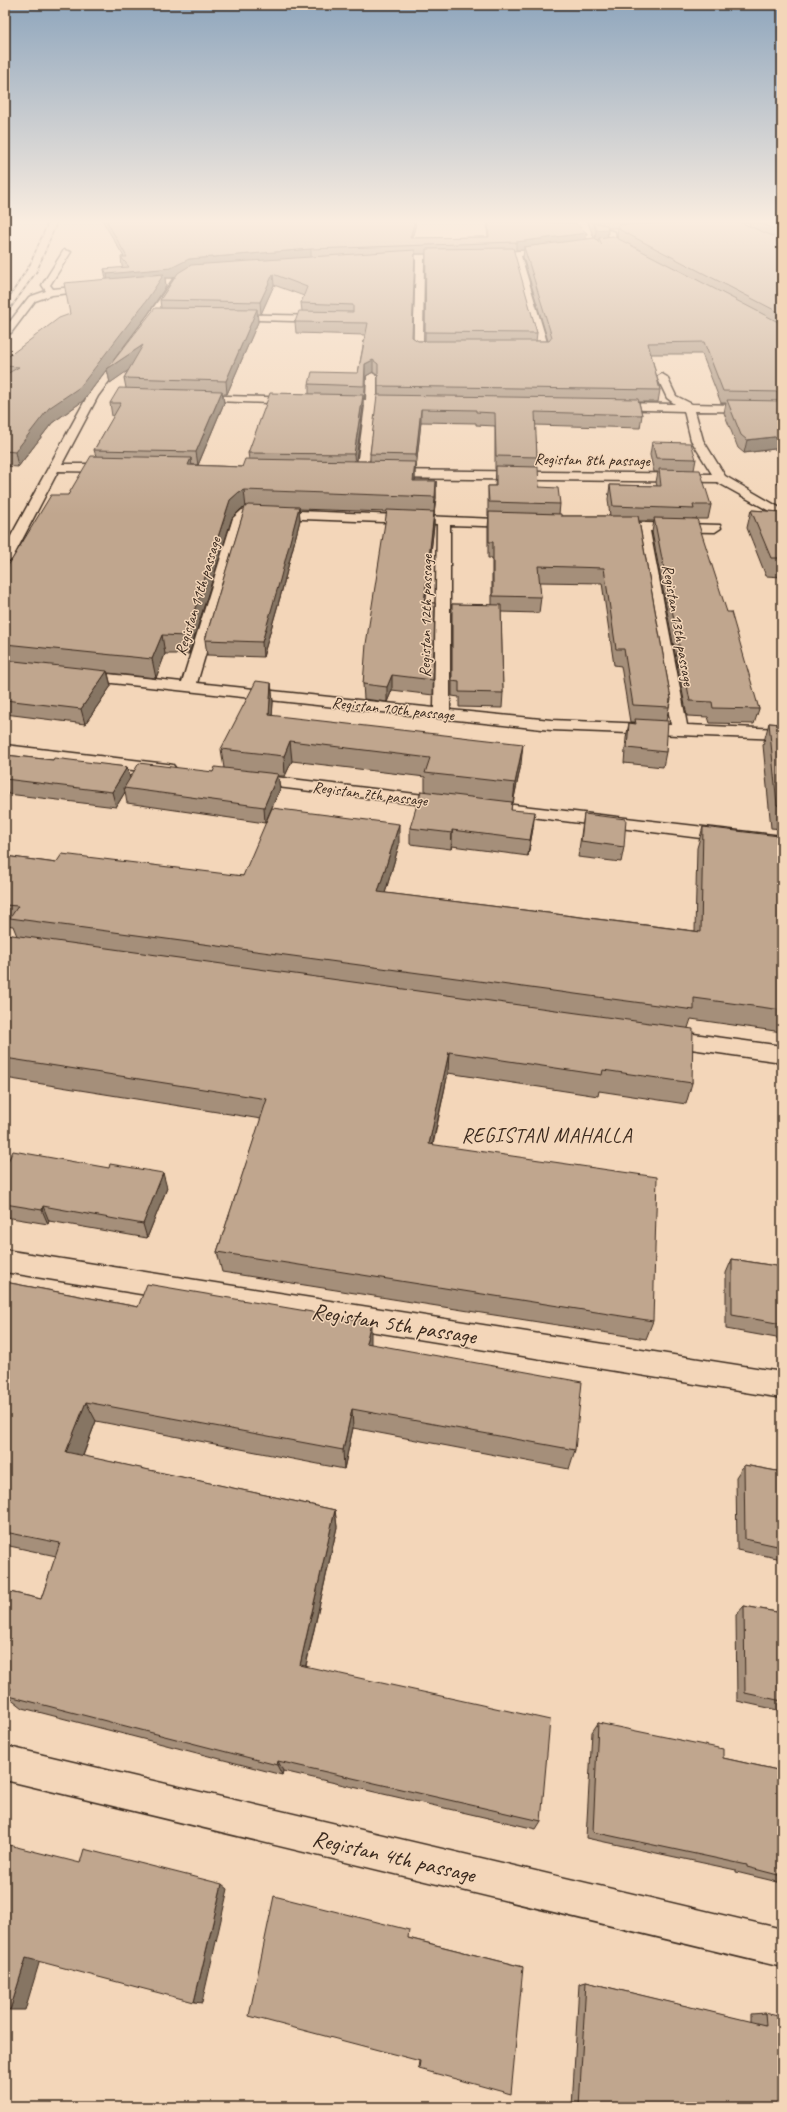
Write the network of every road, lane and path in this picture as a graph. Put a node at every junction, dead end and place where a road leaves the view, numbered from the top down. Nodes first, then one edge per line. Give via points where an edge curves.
1 (17, 319) edge
2 (151, 319) edge
3 (309, 319) edge
4 (335, 319) edge
5 (419, 319) edge
6 (535, 319) edge
7 (8, 331) dead end
8 (452, 348) edge
9 (514, 348) edge
10 (372, 376) edge
11 (662, 377) dead end
12 (93, 395) junction
13 (109, 396) dead end
14 (180, 398) edge
15 (307, 402) edge
16 (323, 402) edge
17 (371, 403) junction
18 (419, 404) edge
19 (602, 406) edge
20 (689, 407) junction
21 (782, 408) edge
22 (56, 467) junction
23 (126, 468) edge
24 (346, 473) edge
25 (362, 473) junction
26 (720, 478) junction
27 (782, 514) edge
28 (444, 520) junction
29 (532, 523) edge
30 (595, 525) edge
31 (643, 527) junction
32 (715, 528) dead end
33 (5, 559) edge
34 (66, 675) edge
35 (188, 688) junction
36 (442, 712) junction
37 (680, 730) junction
38 (782, 734) edge
39 (5, 750) edge
40 (179, 771) edge
41 (235, 777) edge
42 (465, 805) edge
43 (489, 807) edge
44 (782, 842) edge
45 (649, 1036) edge
46 (782, 1054) edge
47 (5, 1261) edge
48 (782, 1385) edge
49 (5, 1763) edge
50 (782, 1948) edge

1 - 7 street
2 - 12 street
3 - 4 street
5 - 8 street via 418,348
6 - 9 street via 544,348
10 - 17 street
11 - 20 street via 672,398
12 - 13 street
12 - 22 street
14 - 15 street
16 - 17 street
17 - 18 street
17 - 25 street
19 - 20 street
20 - 21 street
20 - 26 street, Registan 8th passage via 697,440
22 - 23 street
22 - 33 street
24 - 25 street, Registan 8th passage
25 - 26 street, Registan 8th passage
26 - 27 street, Registan 8th passage
28 - 29 street
28 - 35 street, Registan 11th passage via 246,513 242,515
28 - 36 street, Registan 12th passage
30 - 31 street
31 - 32 street
31 - 37 street, Registan 13th passage
34 - 35 street, Registan 10th passage
35 - 36 street, Registan 10th passage
36 - 37 street, Registan 10th passage via 551,725
37 - 38 street, Registan 10th passage
39 - 40 street
41 - 42 street, Registan 7th passage
43 - 44 street
45 - 46 street
47 - 48 street, Registan 5th passage
49 - 50 street, Registan 4th passage

